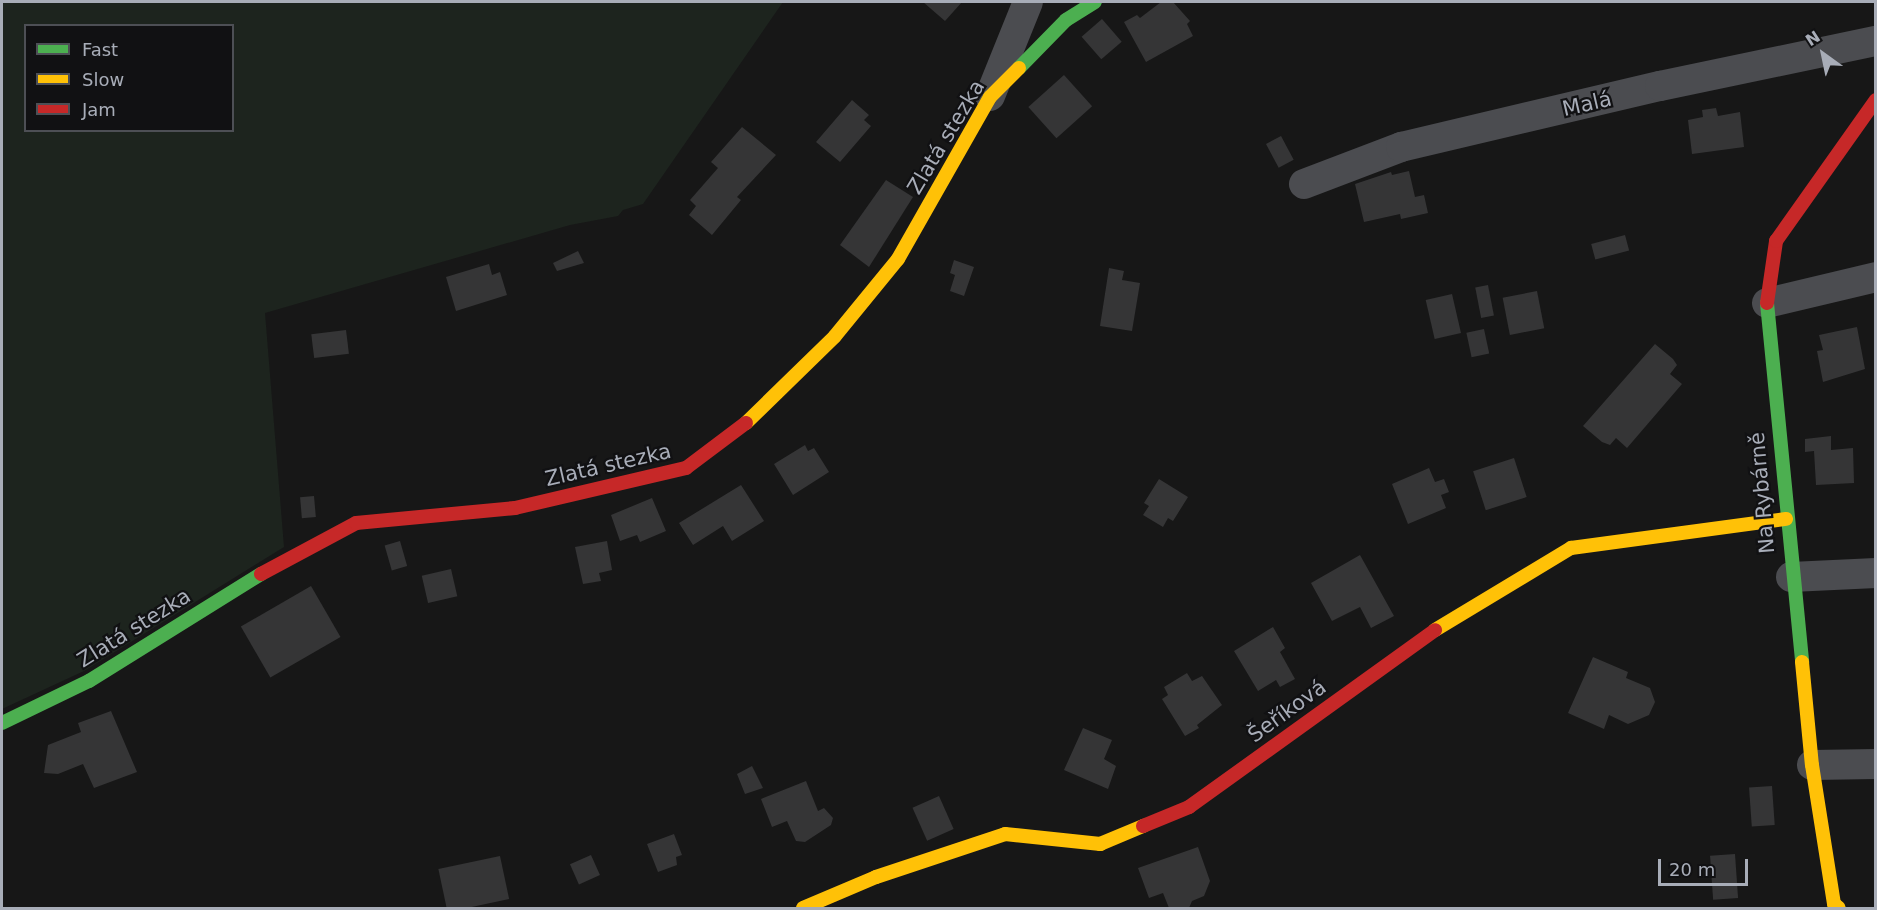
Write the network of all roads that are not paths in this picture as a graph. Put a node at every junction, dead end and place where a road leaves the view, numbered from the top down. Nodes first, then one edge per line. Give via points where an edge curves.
1 (1028, 2) edge
2 (1095, 2) edge
3 (1875, 41) edge
4 (990, 97) junction
5 (1875, 100) edge
6 (1304, 184) dead end
7 (1875, 277) edge
8 (1767, 303) junction
9 (1786, 519) junction
10 (1875, 573) edge
11 (1791, 577) junction
12 (2, 723) edge
13 (1875, 764) edge
14 (1812, 765) junction
15 (1833, 907) edge
16 (803, 909) edge

1 - 4 street
2 - 4 street, Zlatá stezka via 1066,20
3 - 6 street, Malá via 1401,147
4 - 12 street, Zlatá stezka via 898,259 835,336 750,420 687,468 515,508 356,523 275,566 89,681
5 - 8 street, Na Rybárně via 1776,241
7 - 8 street
8 - 9 street, Na Rybárně
9 - 11 street, Na Rybárně
9 - 16 street, Šeříková via 1571,548 1450,619 1190,807 1100,844 1005,834 876,876
10 - 11 street
11 - 14 street, Na Rybárně
13 - 14 street
14 - 15 street, Na Rybárně

